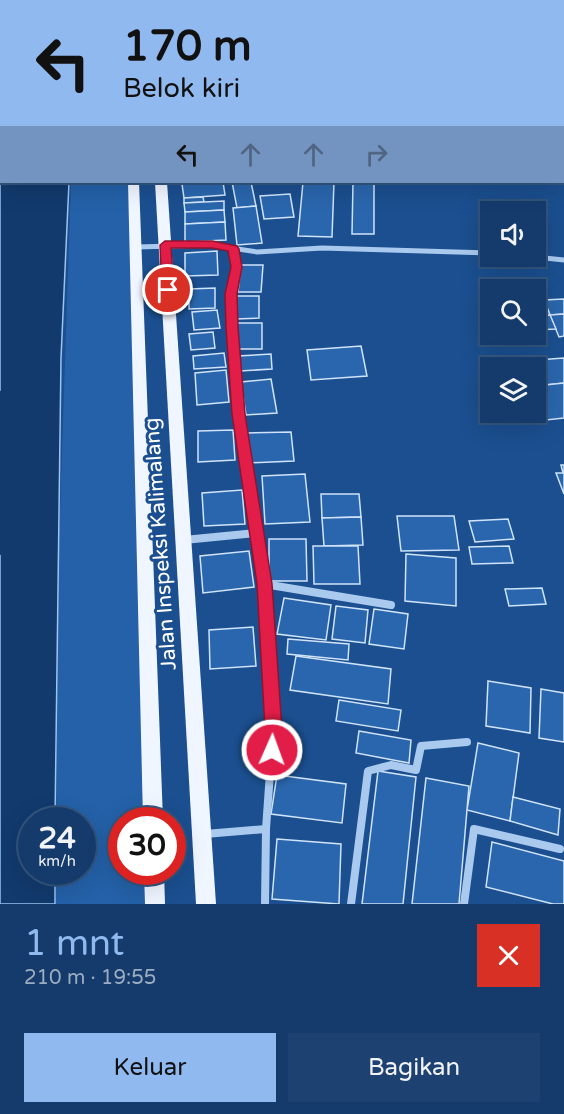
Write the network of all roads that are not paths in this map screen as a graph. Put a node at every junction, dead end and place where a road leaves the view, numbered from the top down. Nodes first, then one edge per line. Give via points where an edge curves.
1 (133, 183) edge
2 (161, 183) edge
3 (165, 245) junction
4 (135, 247) junction
5 (233, 249) junction
6 (480, 253) edge
7 (546, 259) edge
8 (564, 261) edge
9 (256, 533) junction
10 (184, 540) junction
11 (264, 584) junction
12 (391, 605) dead end
13 (467, 742) dead end
14 (153, 807) edge
15 (266, 829) junction
16 (202, 834) junction
17 (560, 849) dead end
18 (154, 885) edge
19 (155, 904) edge
20 (206, 904) edge
21 (265, 904) edge
22 (351, 904) edge
23 (464, 904) edge

1 - 4 main road, Jalan Inspeksi Kalimalang
2 - 3 main road, Jalan Inspeksi Kalimalang
3 - 4 street
3 - 5 street via 212,244
3 - 10 main road, Jalan Inspeksi Kalimalang
4 - 14 main road, Jalan Inspeksi Kalimalang
5 - 6 street
5 - 9 street via 237,267 231,294 232,327 238,404
7 - 8 street
9 - 10 street
9 - 11 street
10 - 16 main road, Jalan Inspeksi Kalimalang
11 - 12 street
11 - 15 street via 273,730
13 - 22 street via 421,746 416,770 391,765 369,771
15 - 16 street
15 - 21 street
16 - 20 main road, Jalan Inspeksi Kalimalang
17 - 23 street via 474,829
18 - 19 main road

